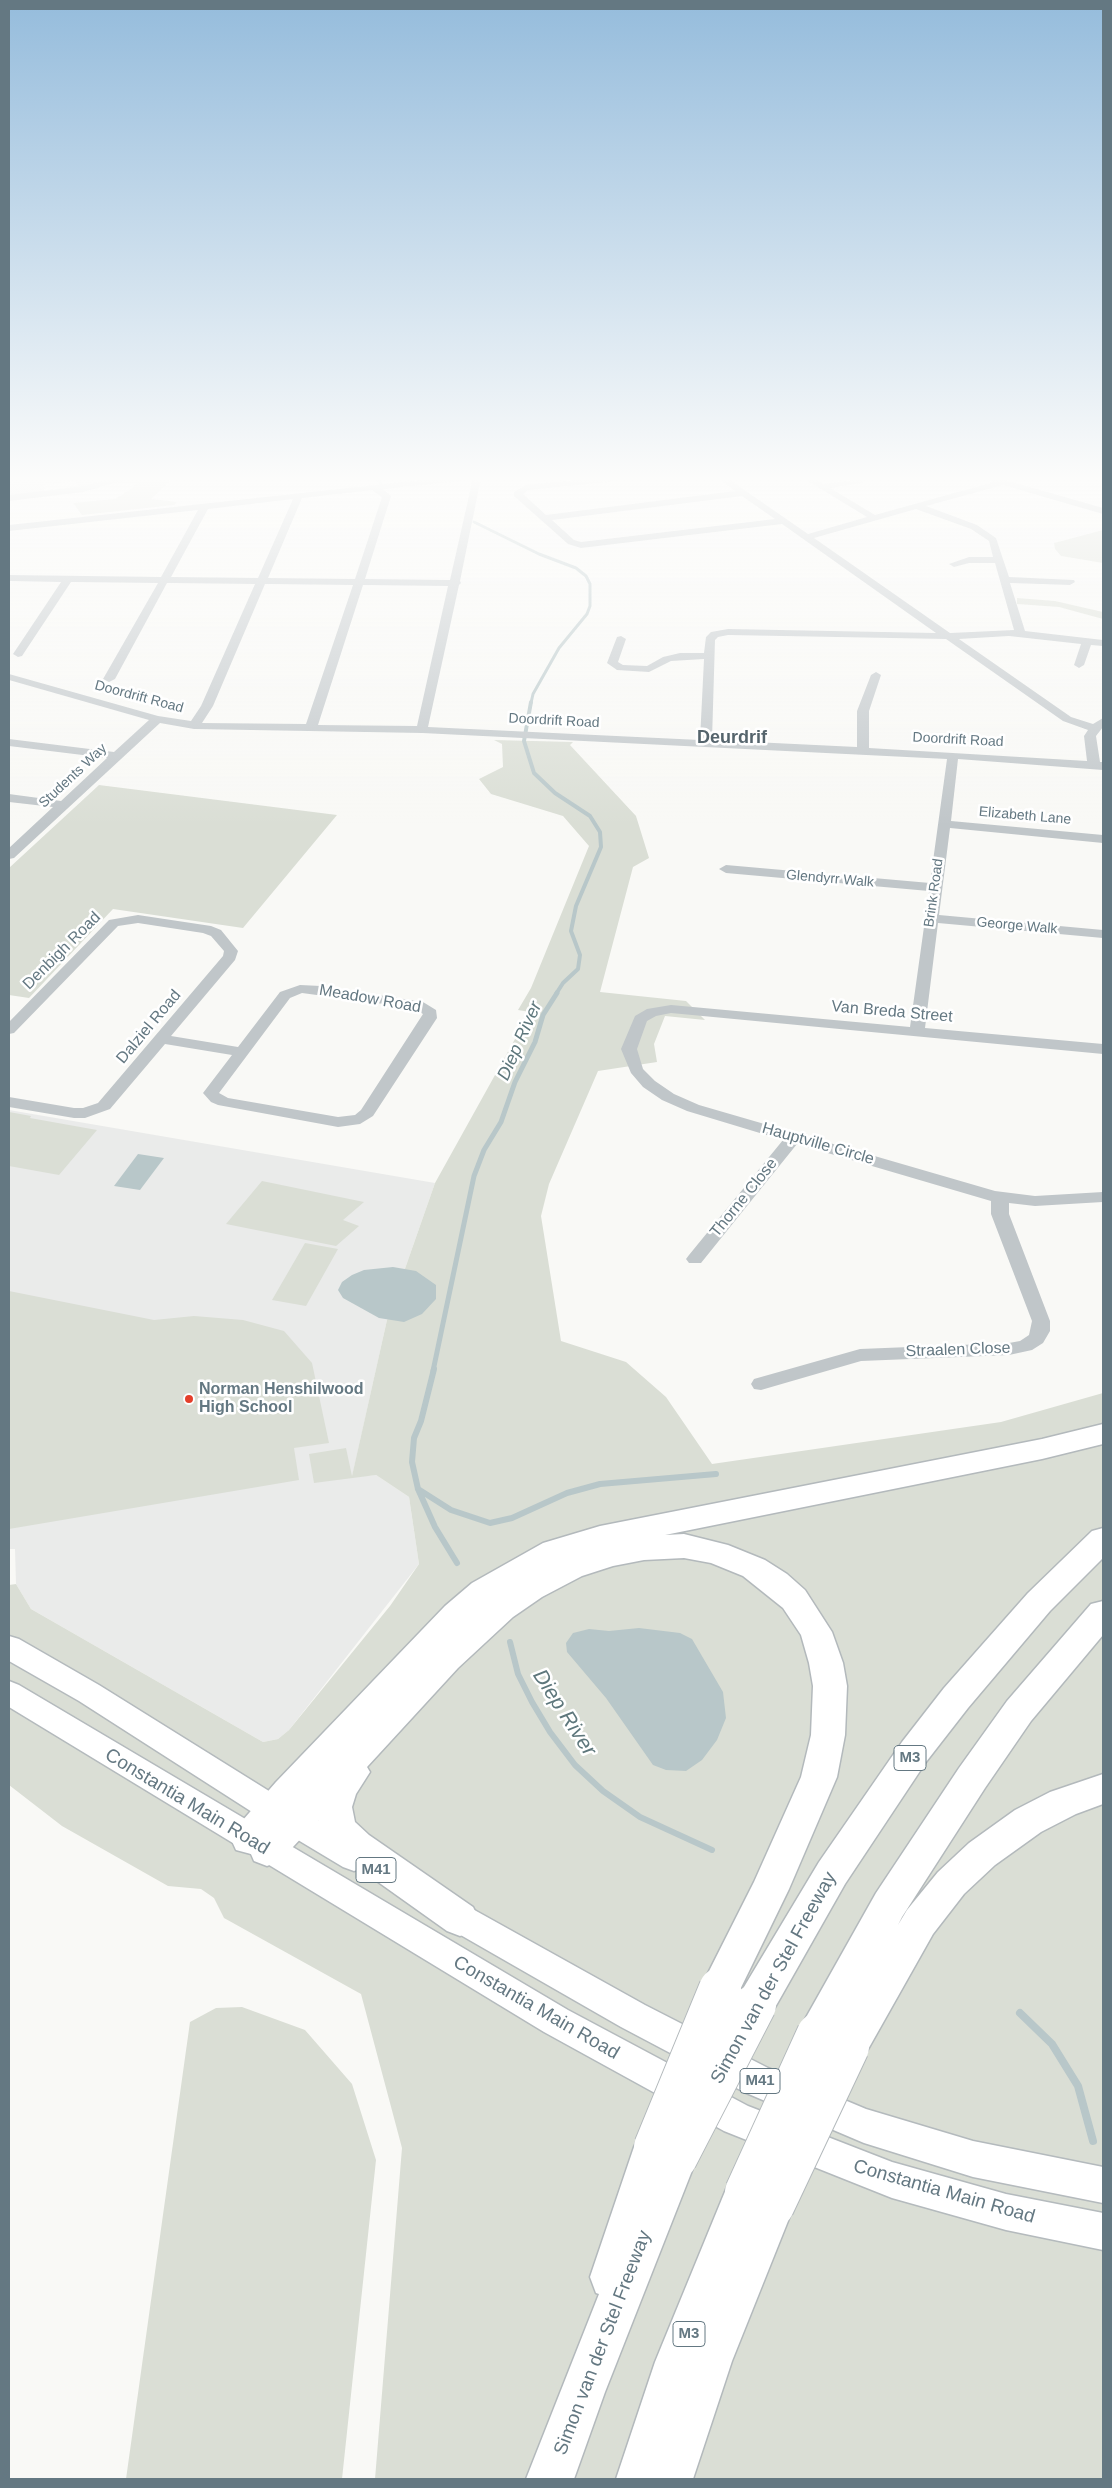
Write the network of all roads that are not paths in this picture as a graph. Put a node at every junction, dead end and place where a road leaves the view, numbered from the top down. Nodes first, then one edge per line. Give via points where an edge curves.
1 (57, 594) edge
2 (157, 594) edge
3 (255, 594) edge
4 (354, 594) edge
5 (453, 594) edge
6 (889, 594) edge
7 (1009, 594) edge
8 (1020, 634) junction
9 (949, 636) junction
10 (621, 639) dead end
11 (1087, 641) junction
12 (1103, 643) edge
13 (18, 654) dead end
14 (710, 656) junction
15 (1079, 665) dead end
16 (876, 675) dead end
17 (9, 677) edge
18 (109, 679) dead end
19 (157, 720) junction
20 (1099, 724) edge
21 (194, 726) junction
22 (311, 728) junction
23 (422, 730) junction
24 (9, 742) edge
25 (706, 743) junction
26 (863, 751) junction
27 (953, 755) junction
28 (117, 756) junction
29 (1098, 765) edge
30 (9, 798) edge
31 (63, 805) junction
32 (943, 824) junction
33 (1103, 839) edge
34 (9, 856) edge
35 (726, 870) dead end
36 (935, 888) junction
37 (930, 918) junction
38 (121, 920) joint
39 (1103, 934) edge
40 (677, 1009) joint
41 (9, 1030) edge
42 (917, 1032) junction
43 (162, 1039) junction
44 (1103, 1049) edge
45 (241, 1052) junction
46 (9, 1102) edge
47 (794, 1137) junction
48 (1000, 1197) junction
49 (1103, 1197) edge
50 (695, 1259) dead end
51 (761, 1384) dead end
52 (1103, 1434) edge
53 (1103, 1539) edge
54 (1103, 1613) edge
55 (9, 1647) edge
56 (9, 1693) edge
57 (395, 1713) junction
58 (1103, 1789) edge
59 (284, 1816) junction
60 (258, 1844) junction
61 (460, 1919) junction
62 (833, 2040) junction
63 (666, 2152) junction
64 (1103, 2185) edge
65 (759, 2199) junction
66 (1103, 2232) edge
67 (550, 2479) edge
68 (640, 2479) edge
69 (668, 2479) edge

1 - 13 street
2 - 18 street
3 - 21 street via 207,706
4 - 22 street
5 - 23 street
6 - 9 street
7 - 8 street
8 - 9 street
8 - 11 street
9 - 14 street via 728,632 715,634 710,640
9 - 20 street via 1067,720
10 - 14 street via 612,663 621,668 649,669 680,656
11 - 12 street
11 - 15 street
14 - 25 street
16 - 26 street via 863,710
17 - 19 street, Doordrift Road
19 - 21 street, Doordrift Road
19 - 28 street, Students Way
20 - 29 street via 1089,740
21 - 22 street, Doordrift Road
22 - 23 street, Doordrift Road
23 - 25 street, Doordrift Road
24 - 28 street
25 - 26 street, Doordrift Road
26 - 27 street, Doordrift Road
27 - 29 street, Doordrift Road
27 - 32 street, Brink Road
28 - 31 street, Students Way
30 - 31 street
31 - 34 street, Students Way
32 - 33 street, Elizabeth Lane
32 - 36 street, Brink Road
35 - 36 street, Glendyrr Walk
36 - 37 street, Brink Road
37 - 39 street, George Walk
37 - 42 street, Brink Road
38 - 41 street, Denbigh Road via 108,926
38 - 43 street, Dalziel Road via 138,919 206,929 216,933 231,951 230,957
40 - 42 street, Van Breda Street
40 - 47 street, Hauptville Circle via 652,1012 638,1023 629,1049 632,1063 641,1077 680,1103
42 - 44 street, Van Breda Street
43 - 45 street
43 - 46 street, Dalziel Road via 104,1106 86,1113 74,1113
45 - 45 street, Meadow Road via 285,996 300,989 414,1004 423,1006 430,1013 430,1018 367,1113 350,1122 217,1099 211,1092
47 - 48 street, Hauptville Circle
47 - 50 street, Thorne Close
48 - 49 street, Hauptville Circle via 1043,1202
48 - 51 street, Straalen Close via 1000,1214 1040,1321 1041,1330 1036,1339 1025,1346 1009,1348 860,1355
52 - 59 highway via 610,1535 554,1551 483,1592 457,1615
53 - 63 highway, Simon van der Stel Freeway / M3, bridge via 1039,1602 914,1752 832,1873
54 - 62 highway via 1019,1711 889,1905
55 - 59 main road, M41 via 89,1693
56 - 60 main road, Constantia Main Road / M41
57 - 59 highway
57 - 61 highway via 340,1788 334,1807 336,1822 356,1846
57 - 63 highway, bridge via 446,1659 502,1608 531,1588 602,1557 644,1548 684,1546 717,1553 754,1568 794,1599 816,1632 830,1686 828,1735 819,1777 800,1824 720,1989
58 - 62 highway via 1063,1803 1028,1821 982,1854 951,1883
59 - 60 highway
59 - 61 main road, M41
60 - 66 main road, Constantia Main Road / M41 via 556,2021 737,2119 892,2180 1006,2212
61 - 64 main road, M41 via 633,2016 747,2075 864,2126 973,2159
62 - 65 highway, bridge
63 - 67 highway, Simon van der Stel Freeway / M3
65 - 68 highway, M3 via 678,2362
65 - 69 highway via 709,2361

